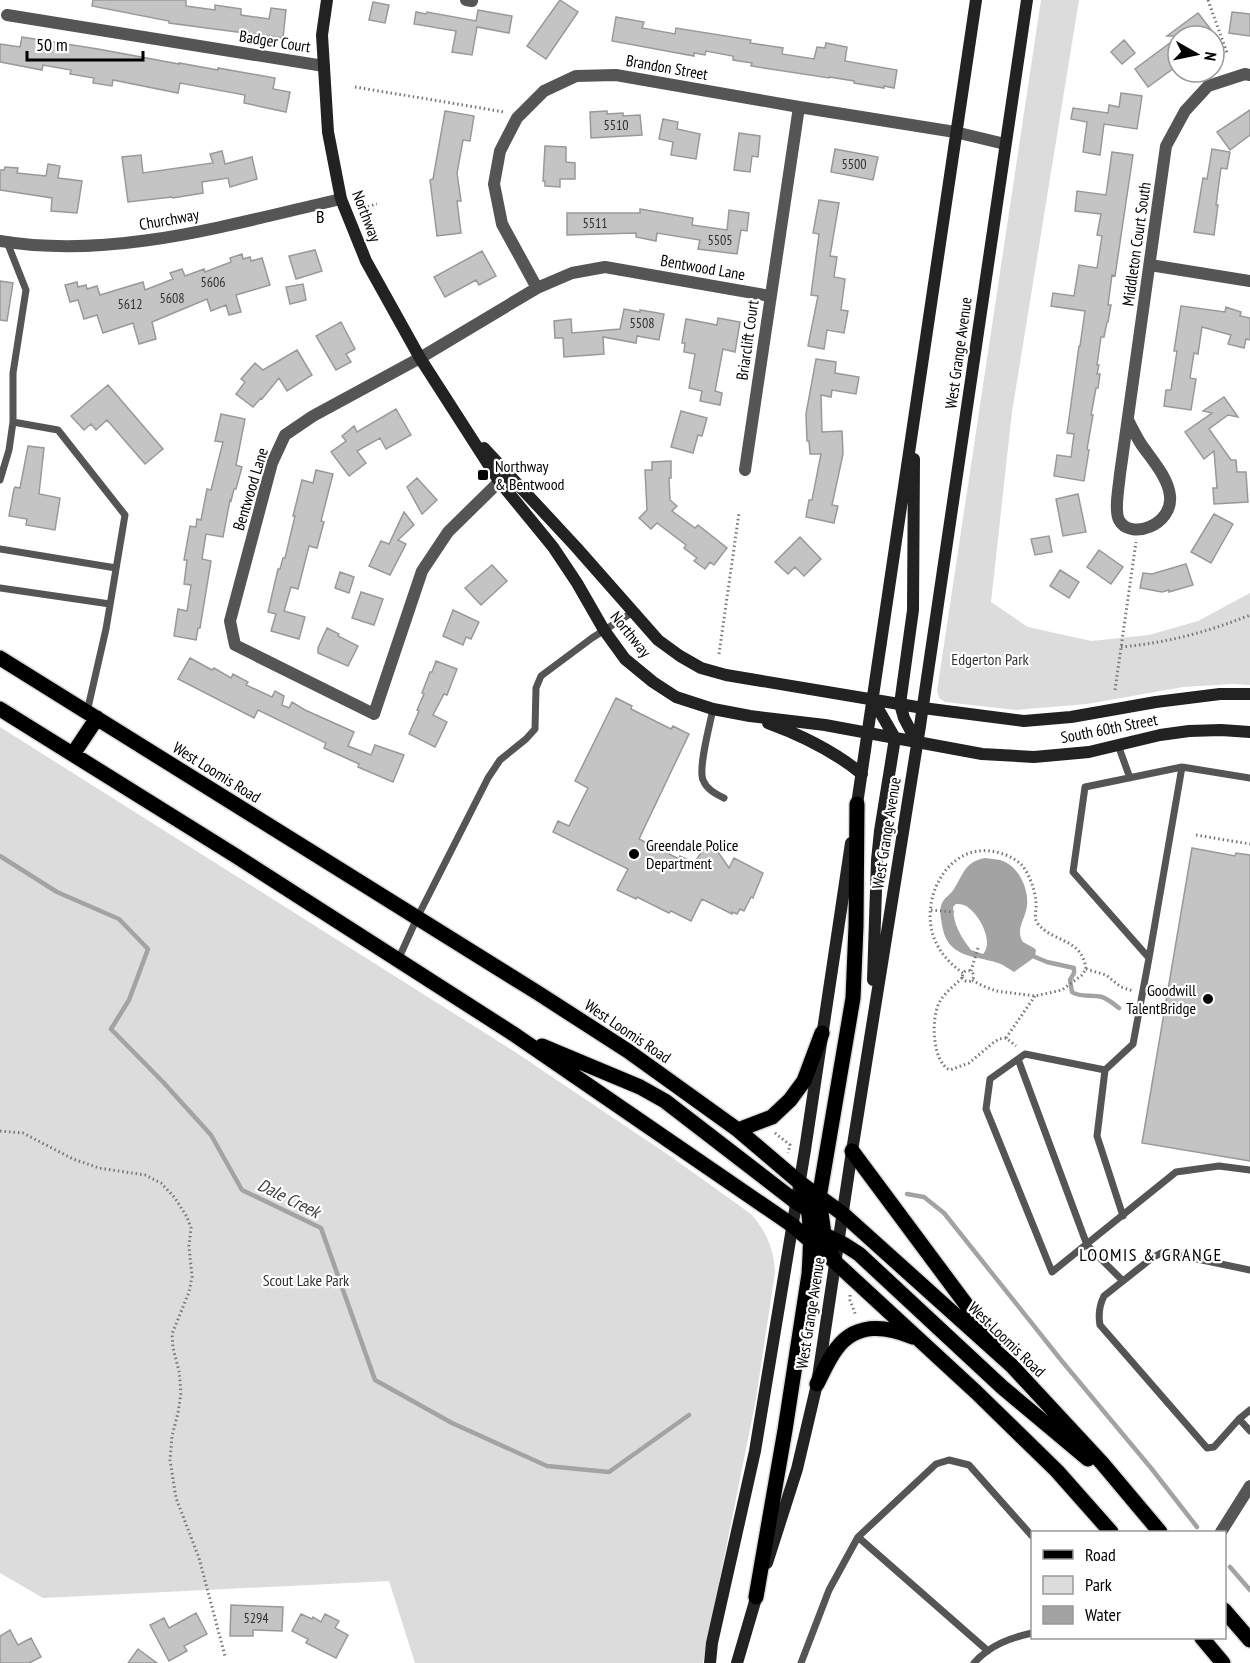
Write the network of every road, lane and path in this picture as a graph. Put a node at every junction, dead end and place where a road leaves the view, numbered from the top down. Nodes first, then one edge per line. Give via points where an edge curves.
1 (327, 0) edge
2 (976, 0) edge
3 (1027, 0) edge
4 (1208, 0) edge
5 (7, 15) dead end
6 (1227, 53) dead end
7 (324, 66) junction
8 (1250, 75) edge
9 (355, 87) dead end
10 (799, 107) junction
11 (505, 112) dead end
12 (955, 132) junction
13 (1005, 144) junction
14 (341, 199) junction
15 (3, 241) edge
16 (1150, 265) junction
17 (1250, 281) edge
18 (537, 288) junction
19 (770, 296) junction
20 (420, 358) junction
21 (914, 416) junction
22 (1128, 420) junction
23 (13, 422) junction
24 (745, 470) dead end
25 (504, 477) junction
26 (0, 480) edge
27 (739, 513) dead end
28 (1136, 542) dead end
29 (0, 549) edge
30 (116, 568) junction
31 (0, 588) edge
32 (110, 604) junction
33 (633, 612) junction
34 (1250, 615) edge
35 (604, 630) junction
36 (1121, 647) junction
37 (719, 654) dead end
38 (0, 658) edge
39 (1114, 690) dead end
40 (1250, 694) edge
41 (873, 700) junction
42 (900, 704) junction
43 (923, 708) junction
44 (0, 709) edge
45 (713, 709) junction
46 (92, 715) junction
47 (750, 716) junction
48 (1250, 732) edge
49 (868, 733) junction
50 (894, 738) junction
51 (918, 743) junction
52 (1118, 745) junction
53 (73, 754) junction
54 (1182, 767) junction
55 (862, 774) junction
56 (1130, 778) junction
57 (1250, 778) edge
58 (724, 798) dead end
59 (857, 804) junction
60 (1196, 835) dead end
61 (1250, 844) edge
62 (931, 910) junction
63 (954, 912) dead end
64 (417, 918) junction
65 (978, 948) dead end
66 (1149, 958) junction
67 (398, 960) junction
68 (1086, 969) junction
69 (970, 971) junction
70 (963, 973) junction
71 (962, 978) junction
72 (972, 980) junction
73 (1143, 992) junction
74 (1035, 996) junction
75 (873, 1022) junction
76 (512, 1033) junction
77 (822, 1033) junction
78 (1006, 1038) junction
79 (1025, 1054) junction
80 (1018, 1059) junction
81 (1105, 1070) junction
82 (738, 1130) junction
83 (0, 1131) edge
84 (775, 1132) dead end
85 (852, 1151) junction
86 (788, 1156) dead end
87 (1250, 1170) edge
88 (799, 1182) junction
89 (819, 1198) junction
90 (843, 1214) junction
91 (1123, 1216) junction
92 (792, 1225) junction
93 (815, 1225) junction
94 (1087, 1245) junction
95 (835, 1262) junction
96 (1250, 1270) edge
97 (1122, 1280) junction
98 (850, 1300) dead end
99 (856, 1316) dead end
100 (920, 1340) junction
101 (1012, 1366) junction
102 (816, 1384) junction
103 (1250, 1410) edge
104 (1239, 1419) junction
105 (1250, 1431) edge
106 (1119, 1483) junction
107 (1250, 1486) edge
108 (1109, 1531) edge
109 (1158, 1531) edge
110 (1222, 1531) edge
111 (1031, 1535) edge
112 (858, 1537) junction
113 (756, 1597) junction
114 (1226, 1612) edge
115 (1031, 1633) edge
116 (1203, 1639) edge
117 (1250, 1640) edge
118 (988, 1650) junction
119 (225, 1656) dead end
120 (710, 1663) edge
121 (737, 1663) edge
122 (801, 1663) edge
123 (974, 1663) edge
124 (1224, 1663) edge

1 - 7 street, Northway via 322,35
2 - 12 street, West Grange Avenue
3 - 13 street, West Grange Avenue
4 - 6 path
5 - 7 street, Badger Court
7 - 14 street, Northway via 328,132
8 - 16 street, Middleton Court South via 1208,86 1185,111 1166,146
9 - 11 path
10 - 12 street, Brandon Street
10 - 18 street, Brandon Street via 616,75 576,76 544,91 517,118 500,152 494,184 502,224
10 - 19 street, Briarclift Court
12 - 13 street, Brandon Street
12 - 21 street, West Grange Avenue
13 - 43 street, West Grange Avenue
14 - 15 street, Churchway via 190,233 112,245
14 - 20 street, Northway via 366,261
15 - 23 lane via 26,291 13,373
16 - 17 street
16 - 22 street, Middleton Court South
18 - 19 street, Bentwood Lane via 572,273 605,267
18 - 20 street, Bentwood Lane
19 - 24 street, Briarclift Court
20 - 25 street, Northway via 459,420
20 - 25 street, Bentwood Lane via 285,435 272,463 230,621 235,645 374,714 422,571 448,532
21 - 41 street, West Grange Avenue
21 - 42 street via 913,610
22 - 22 street, Middleton Court South via 1117,510 1124,526 1138,530 1162,520 1170,496 1158,468
23 - 26 lane
23 - 30 lane via 57,430 125,515
25 - 33 street, Northway
25 - 35 street, Northway via 577,583
27 - 37 path
28 - 36 path
29 - 30 lane
30 - 32 lane
31 - 32 lane
32 - 46 lane
33 - 35 lane
33 - 41 street, Northway via 658,640 701,668
34 - 36 path via 1179,639
35 - 45 street, Northway via 626,659 653,682 676,697
35 - 64 lane via 541,676 536,688 535,729 500,760 488,778
36 - 39 path
38 - 46 main road, West Loomis Road
40 - 43 street, South 60th Street via 1220,694 1024,721
41 - 42 street, South 60th Street
41 - 49 street, West Grange Avenue
41 - 50 street
42 - 43 street, South 60th Street
42 - 51 street
43 - 51 street, West Grange Avenue
44 - 53 main road
45 - 47 street, Northway
45 - 58 lane via 703,780 712,792
46 - 53 main road
46 - 64 main road, West Loomis Road
47 - 49 street, Northway
47 - 55 street via 790,731
48 - 52 street, South 60th Street via 1189,731
49 - 50 street, South 60th Street
49 - 55 street, West Grange Avenue
50 - 51 street, South 60th Street
50 - 75 street via 877,860
51 - 52 street, South 60th Street via 982,754 1034,757
51 - 75 street, West Grange Avenue
52 - 56 lane
53 - 67 main road
54 - 56 lane
54 - 57 lane
54 - 66 lane
55 - 59 street, West Grange Avenue
56 - 66 lane via 1085,787 1073,872
59 - 77 street, West Grange Avenue
59 - 89 main road via 853,998
60 - 61 path
62 - 63 path
62 - 68 path via 940,877 957,859 965,854 991,851 1009,856 1022,865 1028,876 1040,927 1075,946
62 - 70 path via 934,938 945,958
64 - 67 lane
64 - 82 main road, West Loomis Road via 628,1051
65 - 69 path
66 - 73 lane
67 - 76 main road
68 - 73 path via 1106,975 1127,990
68 - 74 path via 1062,990
69 - 70 path
69 - 72 path
70 - 71 path
71 - 72 path
71 - 78 path via 944,995 934,1015 935,1038 944,1068 950,1070 969,1063 993,1043
72 - 74 path via 996,991
73 - 81 lane via 1133,1044
74 - 78 path
75 - 85 street, West Grange Avenue
76 - 92 main road
76 - 93 main road via 665,1101
77 - 82 main road via 804,1081 790,1100 772,1117
77 - 88 street, West Grange Avenue
78 - 79 path
79 - 80 lane
79 - 81 lane
80 - 94 lane
80 - 94 lane via 990,1079 986,1109 1052,1272
81 - 91 lane via 1097,1136
82 - 88 main road, West Loomis Road
83 - 119 path via 23,1133 99,1168 145,1175 161,1183 187,1217 191,1228 192,1277 172,1334 181,1393 170,1460 176,1498 199,1558
84 - 86 path via 790,1145
85 - 90 street, West Grange Avenue
85 - 101 main road
87 - 91 lane via 1219,1166 1176,1172
88 - 89 main road, West Loomis Road
88 - 93 main road
89 - 90 main road, West Loomis Road
89 - 93 main road
90 - 93 street, West Grange Avenue
90 - 93 main road
90 - 101 main road, West Loomis Road
91 - 94 lane
92 - 93 main road
92 - 93 street, West Grange Avenue
92 - 120 street, West Grange Avenue via 755,1451
93 - 95 main road
93 - 95 street, West Grange Avenue
93 - 106 main road via 859,1254 1002,1387
93 - 113 main road
94 - 97 lane
95 - 100 main road
95 - 102 street, West Grange Avenue
96 - 97 lane via 1161,1253
97 - 104 lane via 1104,1296 1098,1315 1100,1325 1207,1448 1214,1447
98 - 99 path
100 - 102 main road via 886,1328 853,1333 838,1347
100 - 108 main road via 1057,1471
101 - 106 main road, West Loomis Road
102 - 113 street, West Grange Avenue via 797,1469
103 - 104 lane
104 - 105 lane
106 - 109 main road, West Loomis Road
107 - 110 street
111 - 112 lane via 969,1465 949,1460 936,1464
112 - 118 lane
112 - 122 lane via 829,1590
113 - 121 street, West Grange Avenue
114 - 117 main road
115 - 118 lane
116 - 124 main road
118 - 123 lane

